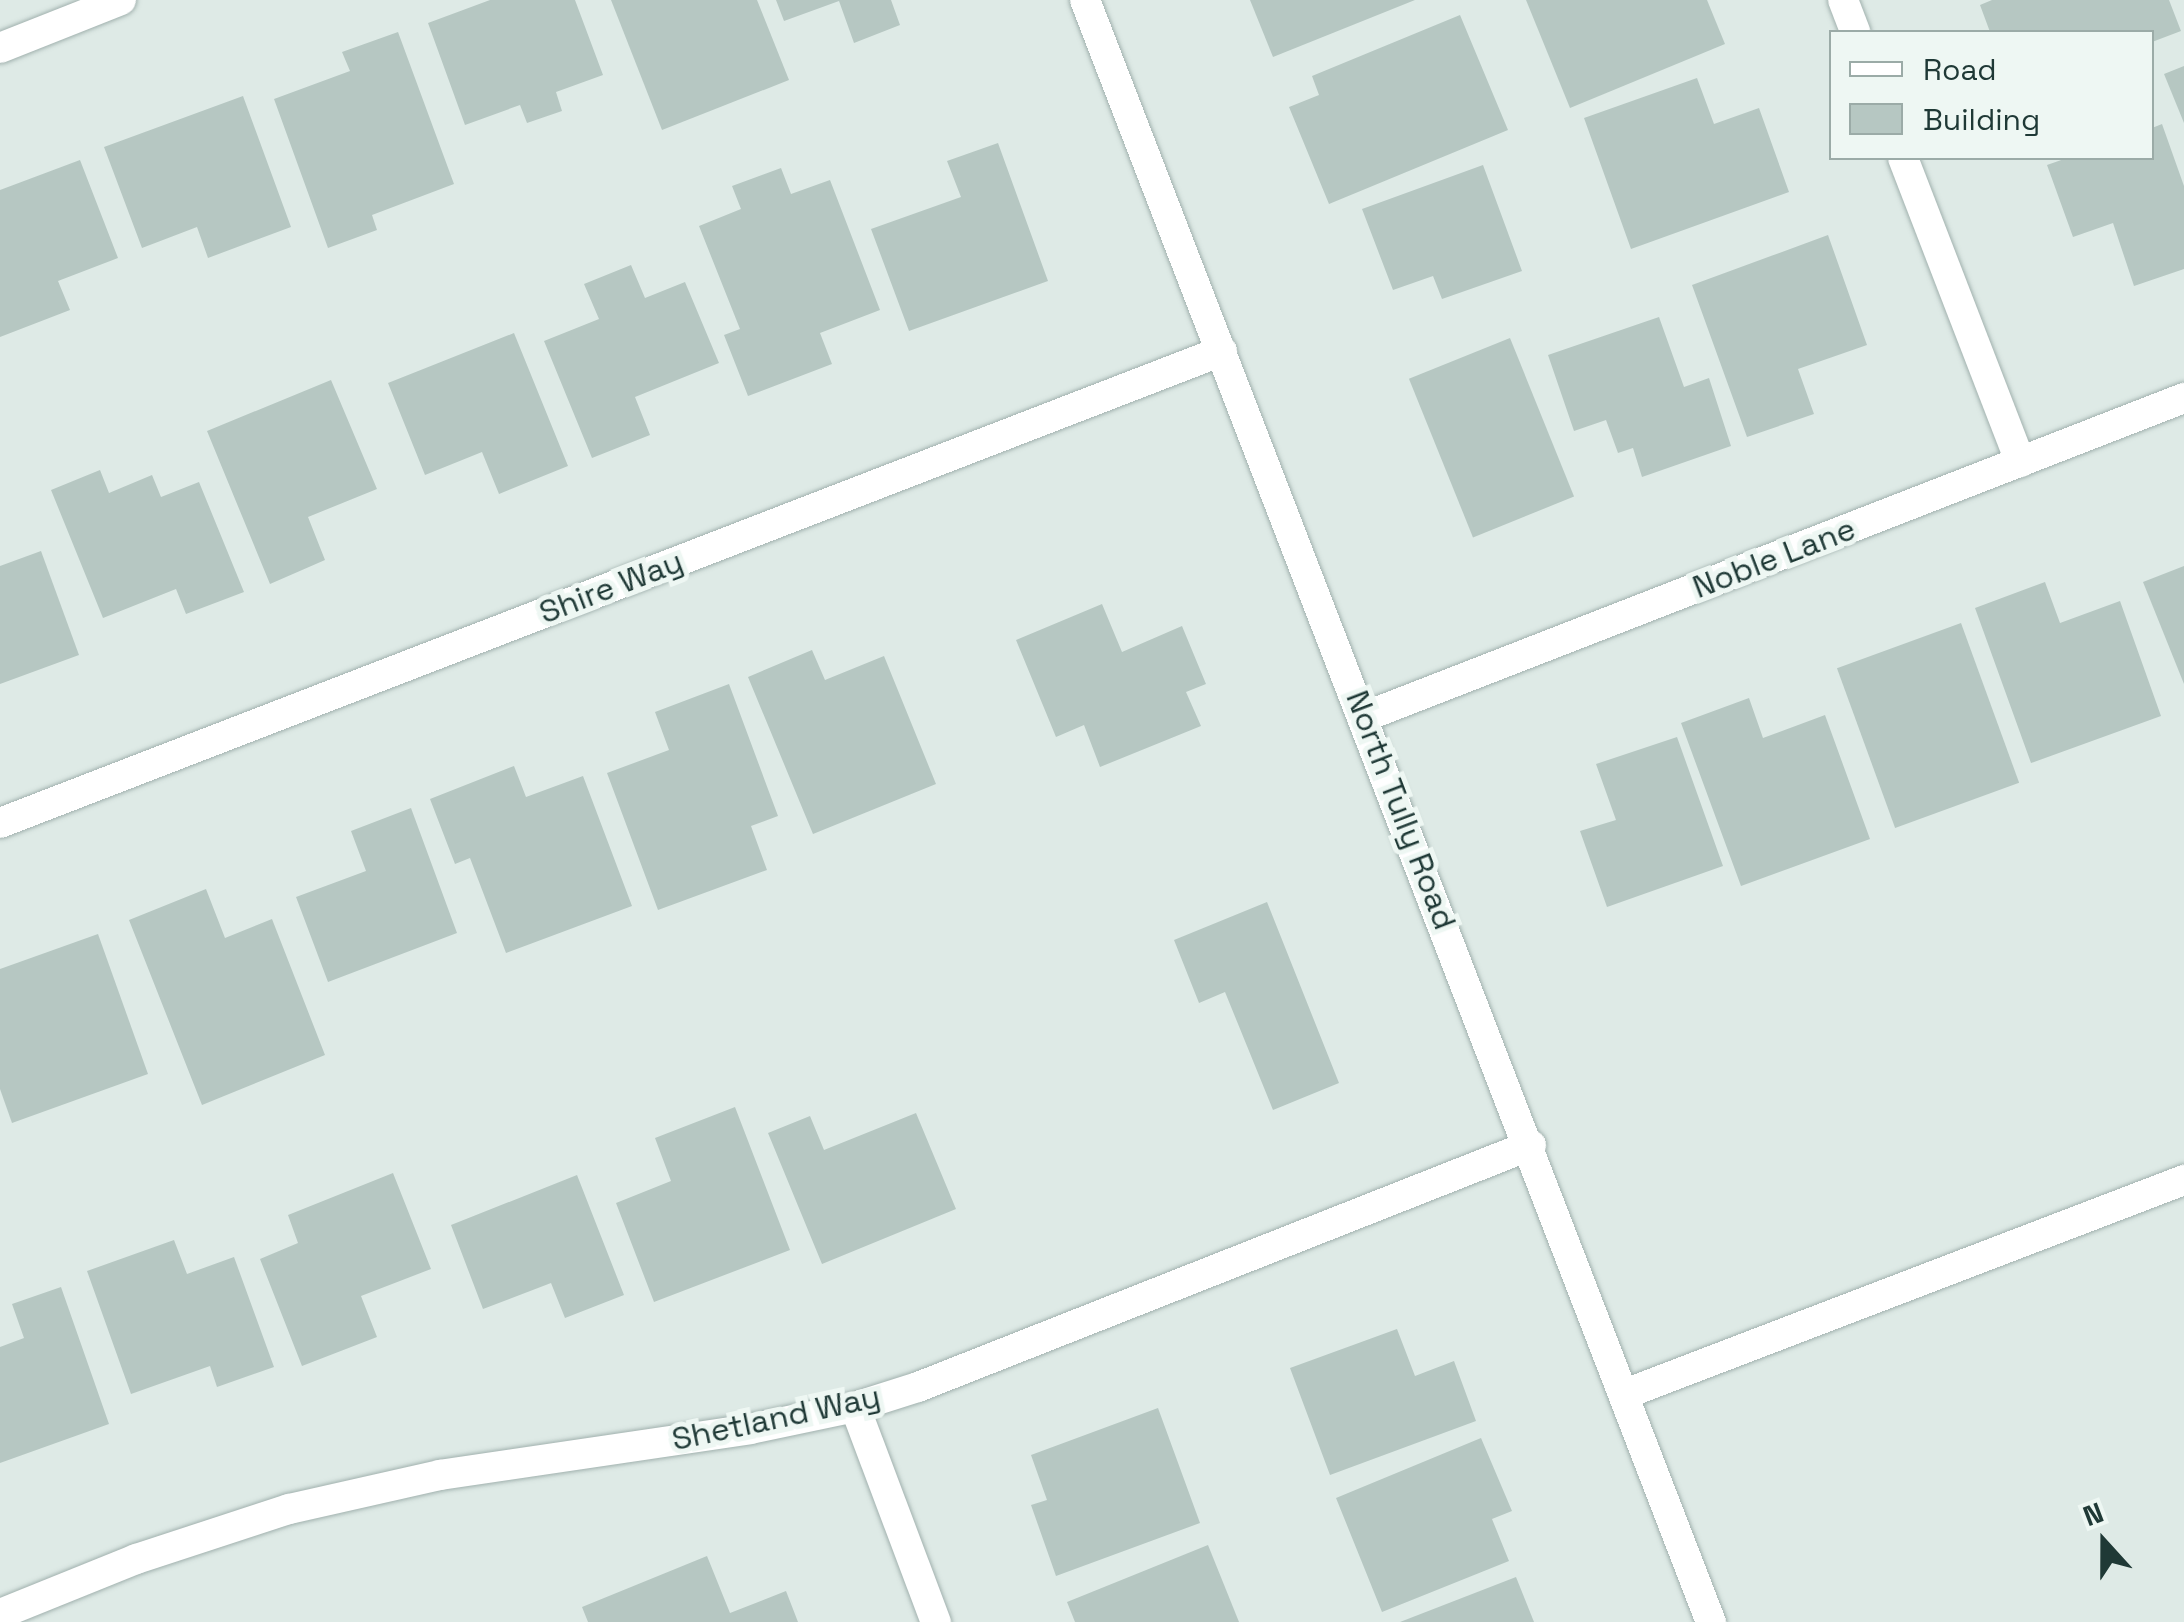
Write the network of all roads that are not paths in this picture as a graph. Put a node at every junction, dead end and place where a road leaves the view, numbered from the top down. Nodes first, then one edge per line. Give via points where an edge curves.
1 (121, 0) edge
2 (1085, 0) edge
3 (1843, 0) edge
4 (1854, 30) edge
5 (0, 48) edge
6 (1904, 160) edge
7 (1222, 352) junction
8 (2184, 398) edge
9 (2020, 462) junction
10 (1364, 717) junction
11 (0, 823) edge
12 (1530, 1145) junction
13 (2184, 1180) edge
14 (1625, 1394) junction
15 (854, 1407) junction
16 (0, 1614) edge
17 (936, 1622) edge
18 (1711, 1622) edge

1 - 5 street
2 - 7 street, North Tully Road
3 - 4 street
6 - 9 street
7 - 10 street, North Tully Road
7 - 11 street, Shire Way
8 - 9 street, Noble Lane
9 - 10 street, Noble Lane
10 - 12 street, North Tully Road
12 - 14 street, North Tully Road
12 - 15 street, Shetland Way
13 - 14 street
14 - 18 street, North Tully Road
15 - 16 street, Shetland Way via 440,1475 289,1510
15 - 17 street

